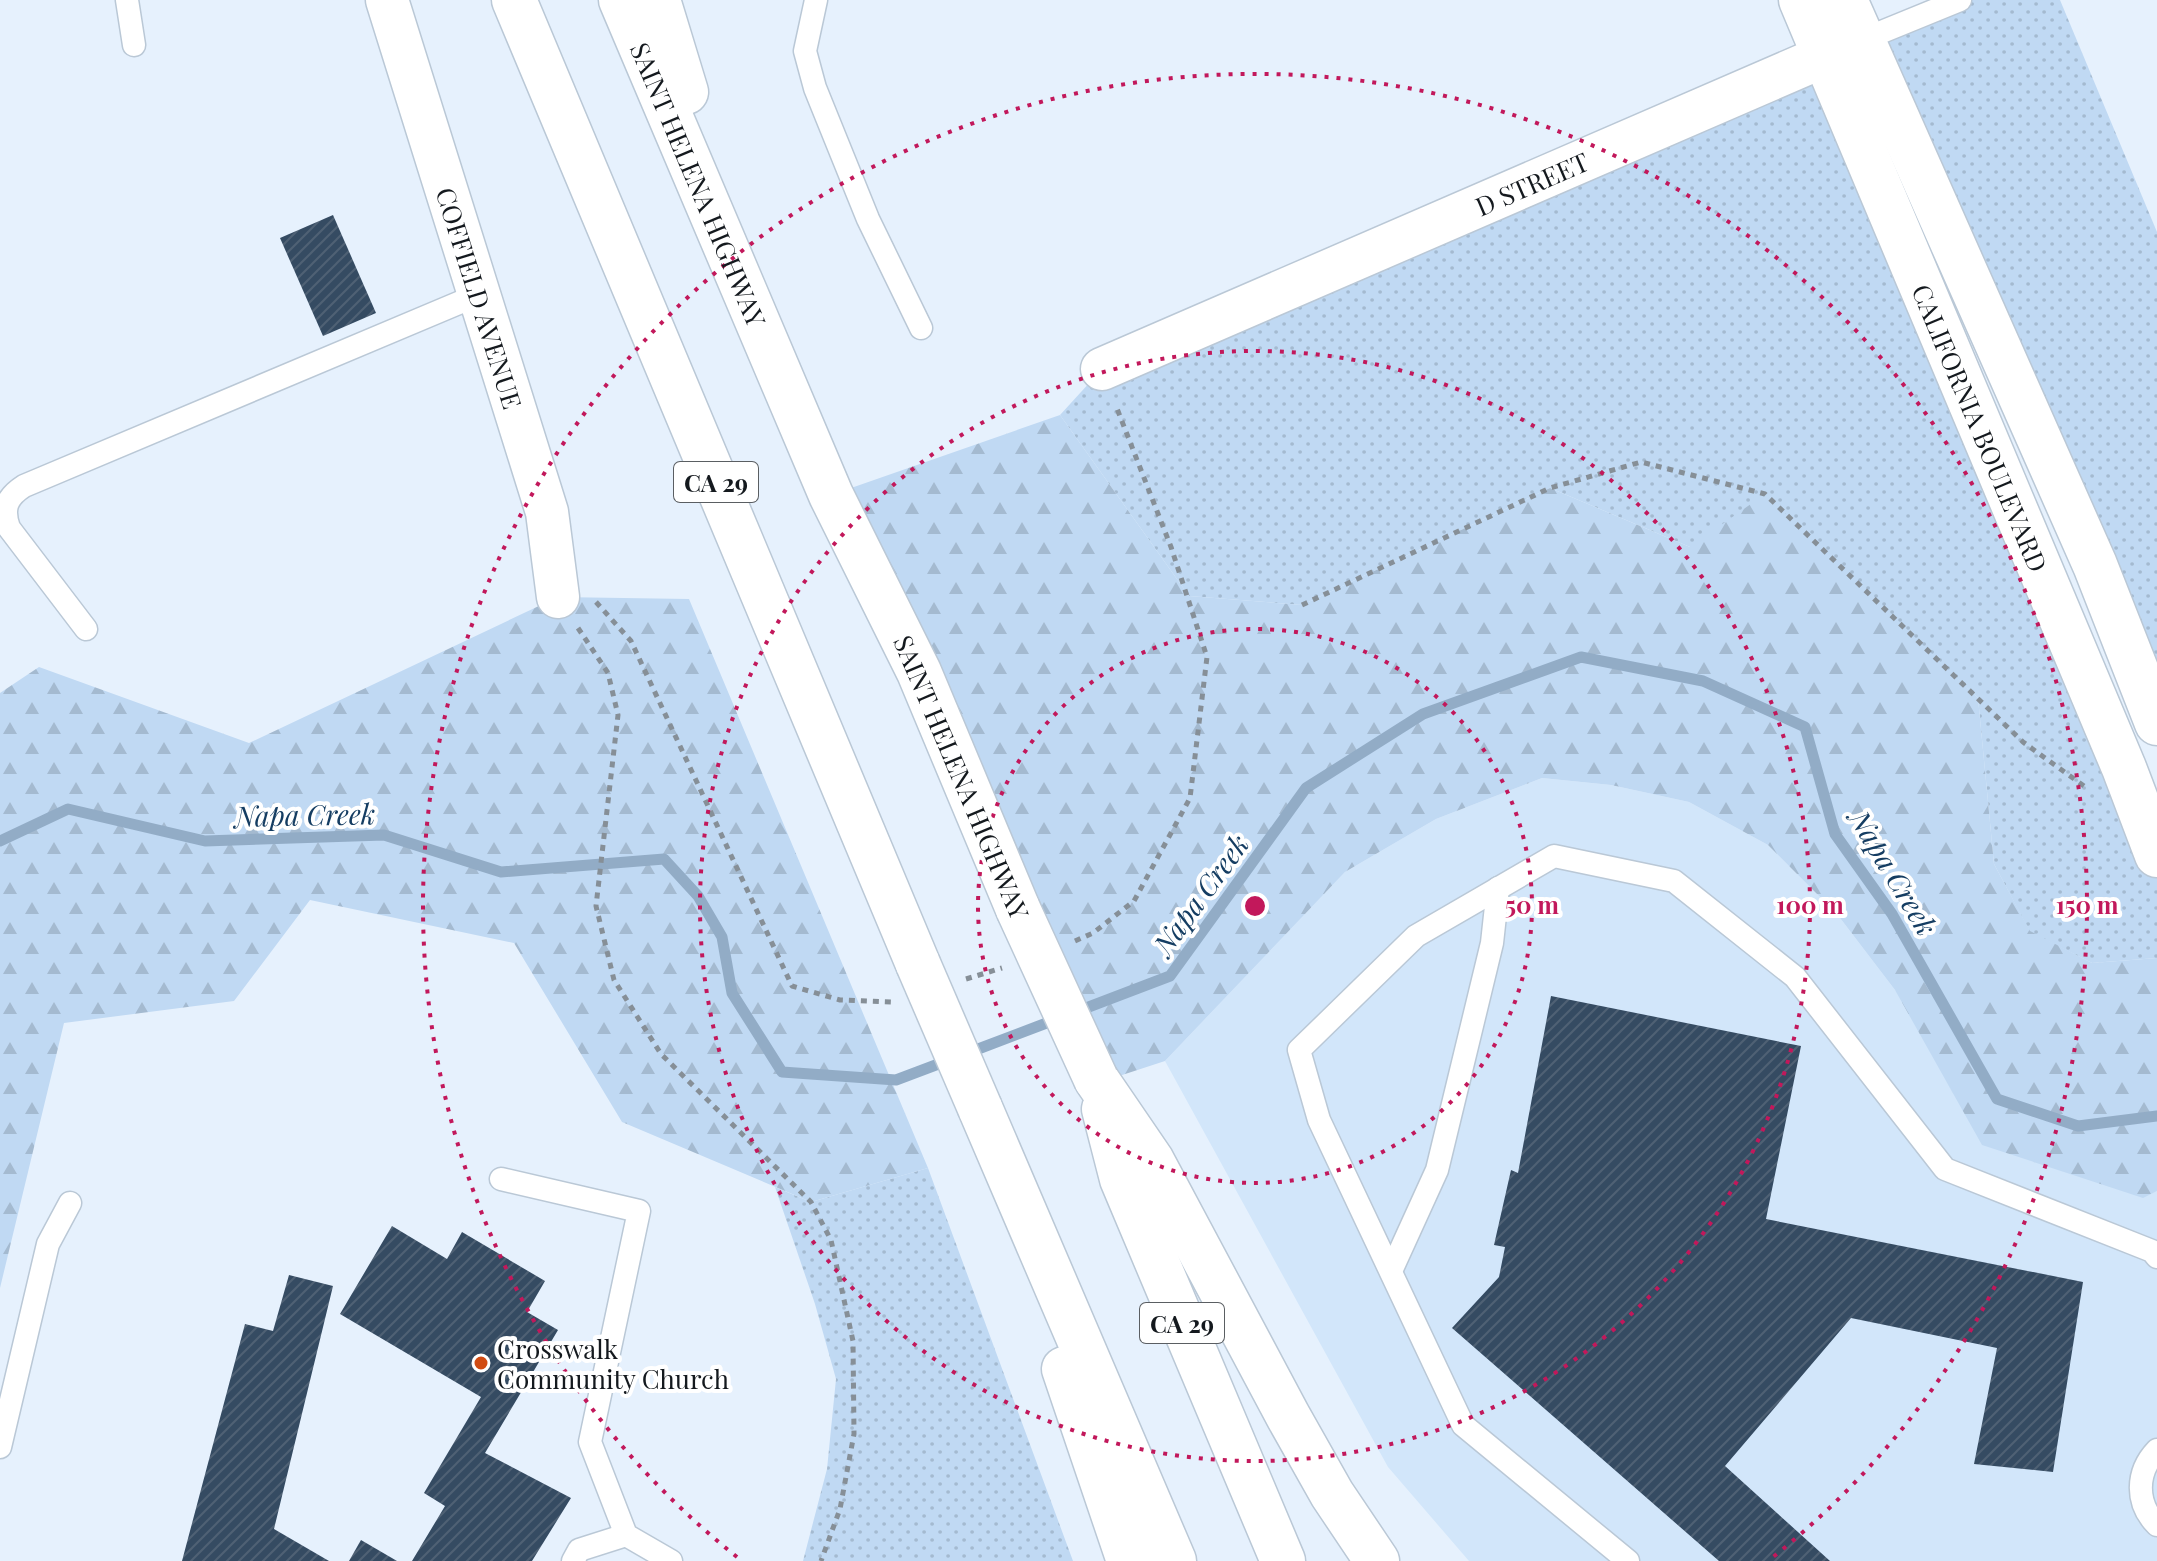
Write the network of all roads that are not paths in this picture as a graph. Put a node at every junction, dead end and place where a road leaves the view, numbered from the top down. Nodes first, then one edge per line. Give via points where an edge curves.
1 (127, 0) edge
2 (387, 0) edge
3 (514, 0) edge
4 (621, 0) edge
5 (658, 0) edge
6 (816, 0) edge
7 (1801, 0) edge
8 (1845, 0) edge
9 (1960, 0) edge
10 (134, 45) dead end
11 (1844, 48) junction
12 (480, 294) junction
13 (749, 301) junction
14 (921, 328) dead end
15 (1102, 369) dead end
16 (558, 597) road end
17 (86, 629) dead end
18 (2157, 723) edge
19 (2157, 855) edge
20 (1498, 888) junction
21 (1096, 1079) junction
22 (980, 1108) junction
23 (501, 1179) dead end
24 (70, 1203) dead end
25 (2157, 1257) edge
26 (1391, 1271) junction
27 (0, 1447) edge
28 (2157, 1450) edge
29 (2157, 1525) edge
30 (626, 1535) junction
31 (573, 1561) edge
32 (671, 1561) edge
33 (1129, 1561) edge
34 (1174, 1561) edge
35 (1283, 1561) edge
36 (1377, 1561) edge
37 (1628, 1561) edge

1 - 10 lane
2 - 12 street, COFFIELD AVENUE
3 - 22 main road, CA 29, bridge
4 - 13 main road, SAINT HELENA HIGHWAY / CA 29
5 - 13 main road
6 - 14 lane via 805,51 815,88 868,219
7 - 11 main road, CALIFORNIA BOULEVARD
8 - 11 main road, CALIFORNIA BOULEVARD
9 - 11 lane, D STREET
11 - 15 street, D STREET
11 - 18 main road, CALIFORNIA BOULEVARD via 2095,565
11 - 19 main road, CALIFORNIA BOULEVARD
12 - 16 street, COFFIELD AVENUE via 547,512
12 - 17 lane via 12,494 5,516 9,528
13 - 21 main road, SAINT HELENA HIGHWAY / CA 29, bridge via 831,495 919,672
20 - 25 lane via 1554,856 1674,881 1795,977 1945,1169
20 - 26 lane via 1492,943 1437,1170
20 - 26 lane via 1416,936 1299,1050 1319,1120
21 - 35 main road, SAINT HELENA HIGHWAY / CA 29 via 1122,1179
21 - 36 main road via 1152,1161 1288,1416
22 - 33 main road
22 - 34 main road, CA 29
23 - 30 lane via 639,1211 590,1442
24 - 27 lane via 48,1244
26 - 37 lane via 1463,1425
28 - 29 lane via 2143,1468 2139,1488 2143,1506
30 - 31 lane via 579,1550
30 - 32 lane

